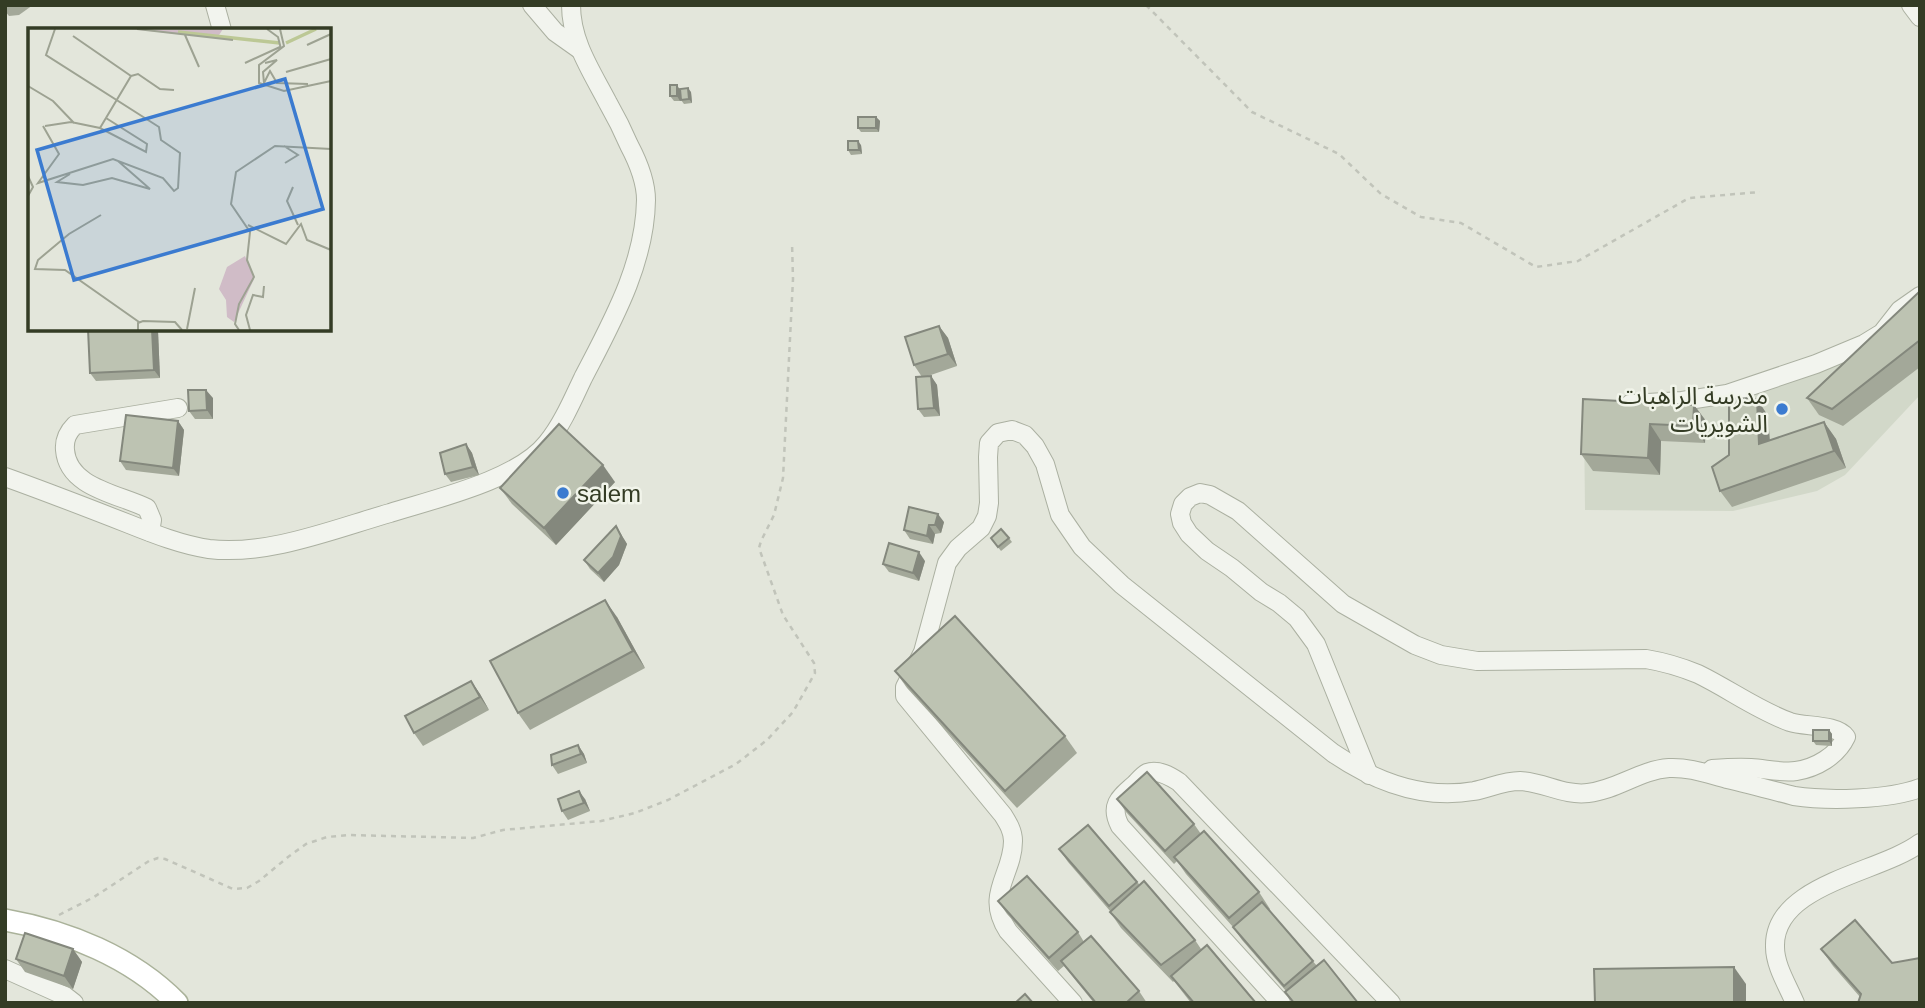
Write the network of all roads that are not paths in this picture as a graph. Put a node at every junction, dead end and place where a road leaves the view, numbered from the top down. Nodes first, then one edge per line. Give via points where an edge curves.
1 (215, 5) edge
2 (532, 5) edge
3 (571, 5) edge
4 (1911, 5) edge
5 (1920, 17) edge
6 (221, 28) edge
7 (579, 49) junction
8 (1920, 296) edge
9 (1609, 406) edge
10 (178, 408) dead end
11 (5, 477) edge
12 (150, 532) junction
13 (1695, 770) junction
14 (1369, 775) junction
15 (1920, 788) edge
16 (1920, 843) edge
17 (5, 920) edge
18 (5, 969) edge
19 (74, 1003) edge
20 (177, 1003) edge
21 (1073, 1003) edge
22 (1280, 1003) edge
23 (1391, 1003) edge
24 (1795, 1003) edge

1 - 6 street
2 - 7 street via 555,32
3 - 7 street
4 - 5 street
7 - 12 street via 636,159 646,204 640,250 629,284 547,443 520,465 474,487 314,536 236,550 209,549
8 - 9 street via 1900,310 1882,333 1816,364 1727,394
10 - 12 street via 75,425 66,439 70,469 77,477 147,508
11 - 12 street
13 - 14 street via 1645,772 1585,794 1519,781 1473,791 1421,791
13 - 14 street via 1797,771 1831,755 1846,737 1842,732 1792,723 1666,663 1646,659 1477,661 1441,655 1343,604 1238,512 1210,495 1190,497 1181,513 1189,534 1297,618 1316,645
13 - 15 street via 1810,799 1895,796
14 - 21 street via 1333,753 1122,585 1082,547 1060,515 1035,446 1012,430 998,433 989,443 987,516 947,563 923,652 905,696 1011,827 1013,841 1000,891 1001,920
16 - 24 street via 1831,882 1783,917 1774,949
17 - 20 main road via 37,926 100,949 138,971
18 - 19 street
22 - 23 street via 1120,826 1117,802 1146,773 1179,782

